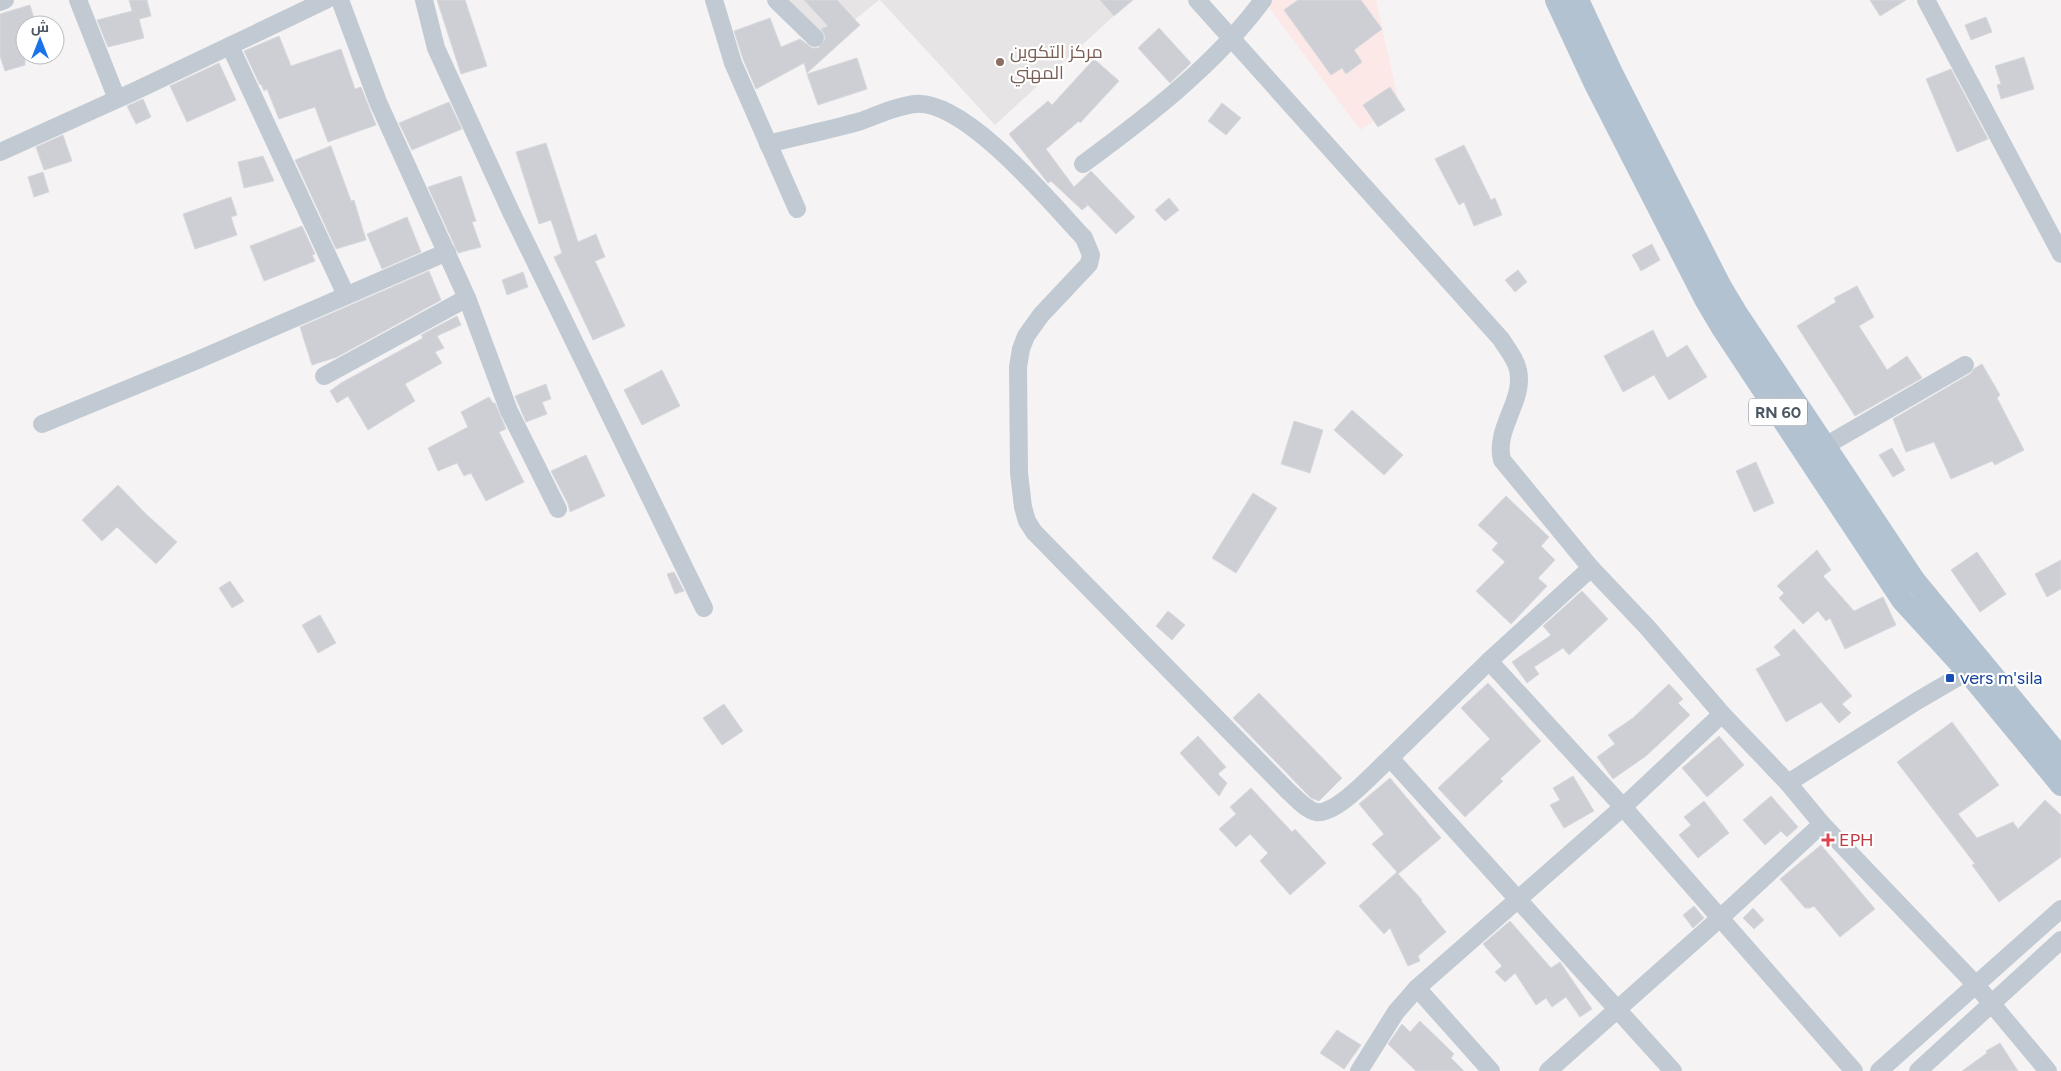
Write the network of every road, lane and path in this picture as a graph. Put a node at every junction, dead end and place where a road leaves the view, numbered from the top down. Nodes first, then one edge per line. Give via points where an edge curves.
1 (6, 0) edge
2 (78, 0) edge
3 (326, 0) edge
4 (340, 0) edge
5 (424, 0) edge
6 (714, 0) edge
7 (776, 0) edge
8 (1197, 0) edge
9 (1263, 0) edge
10 (1556, 0) edge
11 (1578, 0) edge
12 (1926, 0) edge
13 (0, 2) edge
14 (815, 38) dead end
15 (1231, 39) junction
16 (230, 46) junction
17 (117, 99) junction
18 (768, 144) junction
19 (0, 152) edge
20 (1083, 164) dead end
21 (797, 209) dead end
22 (447, 252) junction
23 (2061, 254) edge
24 (346, 295) junction
25 (467, 298) junction
26 (1965, 365) dead end
27 (324, 376) dead end
28 (42, 424) dead end
29 (1825, 446) junction
30 (558, 509) dead end
31 (1591, 568) junction
32 (704, 608) dead end
33 (1489, 661) junction
34 (1975, 667) junction
35 (1722, 714) junction
36 (1390, 758) junction
37 (2061, 758) edge
38 (1788, 783) junction
39 (2061, 785) edge
40 (1623, 807) junction
41 (1822, 824) junction
42 (1517, 900) junction
43 (2061, 909) edge
44 (1719, 919) junction
45 (2061, 940) edge
46 (1976, 985) junction
47 (1417, 988) junction
48 (1990, 1003) junction
49 (1617, 1009) junction
50 (1359, 1071) edge
51 (1491, 1071) edge
52 (1548, 1071) edge
53 (1673, 1071) edge
54 (1854, 1071) edge
55 (1879, 1071) edge
56 (1918, 1071) edge
57 (2048, 1071) edge

1 - 13 street
2 - 17 street
3 - 16 street
4 - 22 street via 378,102
5 - 32 street via 436,48 511,212
6 - 18 street via 733,63
7 - 14 street
8 - 15 street
9 - 15 street
10 - 34 main road, RN 60 via 1595,84 1722,328 1902,600
11 - 29 main road, RN 60 via 1722,287
12 - 23 street
15 - 20 street via 1143,120
15 - 31 street via 1501,339 1514,360 1519,379 1500,442 1502,460
16 - 17 street
16 - 24 street
17 - 19 street
18 - 21 street
18 - 36 street via 861,121 900,107 925,104 964,122 1017,168 1084,238 1091,255 1089,264 1041,315 1021,349 1018,367 1018,474 1027,521 1101,601 1310,810 1324,811 1337,805
22 - 24 street
22 - 25 street
24 - 28 street
25 - 27 street
25 - 30 street via 509,411
26 - 29 street
29 - 34 main road, RN 60
31 - 33 street
31 - 35 street
33 - 36 street
33 - 40 street
34 - 37 main road, RN 60
34 - 38 street
34 - 39 main road, RN 60
35 - 38 street
35 - 40 street
36 - 42 street
38 - 41 street
40 - 42 street
40 - 44 street
41 - 44 street
41 - 46 street
42 - 47 street
42 - 49 street
43 - 46 street
44 - 49 street
44 - 54 street
45 - 48 street
46 - 48 street
46 - 55 street
47 - 50 street via 1396,1012
47 - 51 street
48 - 56 street
48 - 57 street
49 - 52 street
49 - 53 street

